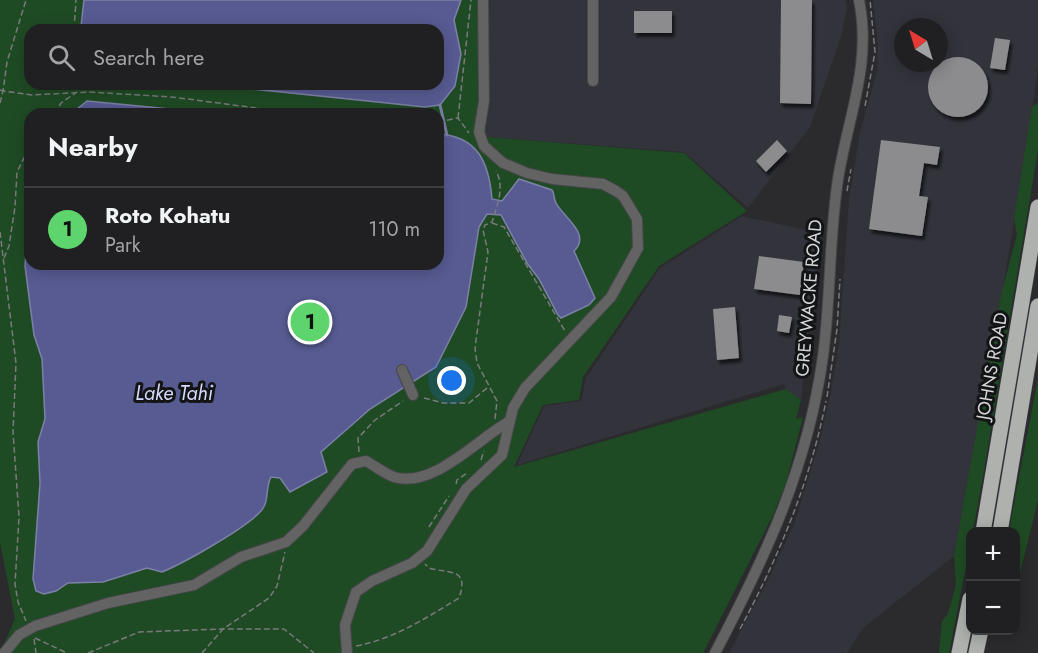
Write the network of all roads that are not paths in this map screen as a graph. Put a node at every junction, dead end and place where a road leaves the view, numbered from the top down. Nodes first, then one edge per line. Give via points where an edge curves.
1 (483, 0) edge
2 (593, 0) edge
3 (859, 0) edge
4 (593, 81) dead end
5 (1038, 207) edge
6 (1038, 306) edge
7 (402, 370) dead end
8 (413, 395) road end
9 (510, 422) junction
10 (984, 527) edge
11 (1001, 527) edge
12 (966, 619) edge
13 (980, 635) edge
14 (4, 653) edge
15 (346, 653) edge
16 (714, 653) edge
17 (959, 653) edge
18 (976, 653) edge

1 - 9 street via 484,100 479,132 484,146 503,163 527,173 603,184 623,196 637,219 638,248 611,297 525,388
2 - 4 street
3 - 16 street, GREYWACKE ROAD via 864,26 862,73 838,179 827,328 811,421 792,489 772,539
5 - 10 highway, JOHNS ROAD
6 - 11 highway, JOHNS ROAD
7 - 8 street
9 - 14 street via 437,471 420,478 393,477 366,461 352,464 288,540 241,556 194,585 108,603 31,633 9,644
9 - 15 street via 502,455 466,489 427,551 356,592 346,618
12 - 17 highway
13 - 18 highway

